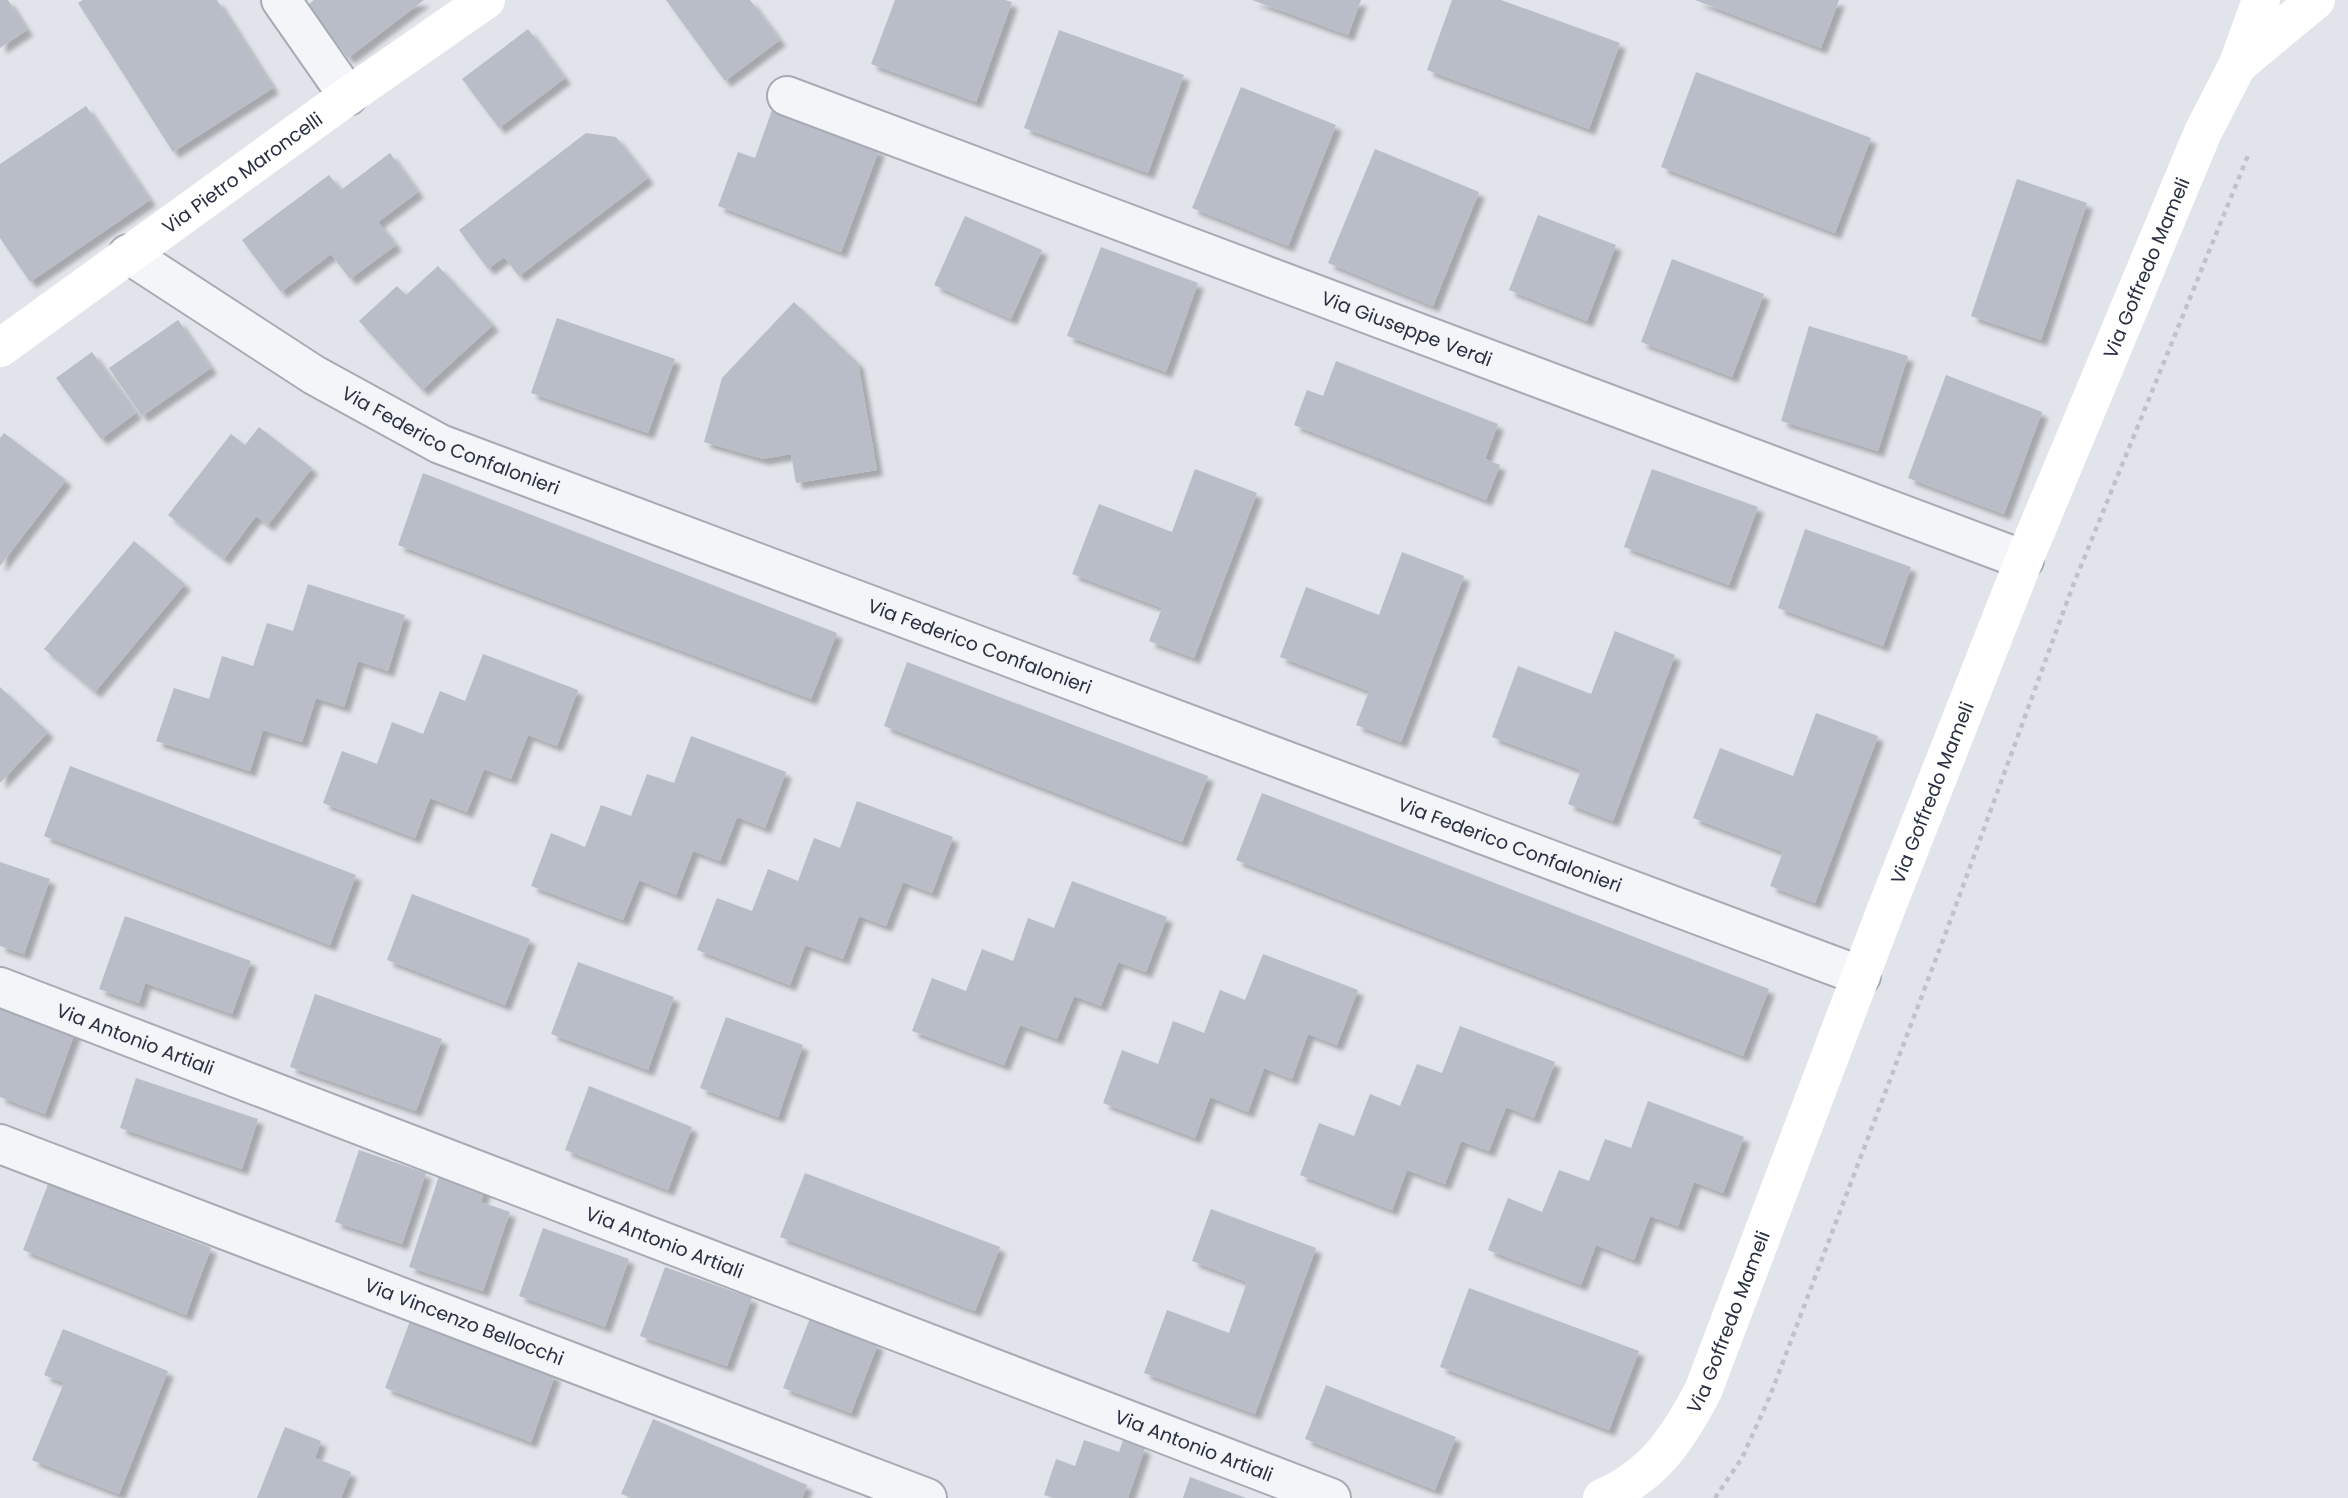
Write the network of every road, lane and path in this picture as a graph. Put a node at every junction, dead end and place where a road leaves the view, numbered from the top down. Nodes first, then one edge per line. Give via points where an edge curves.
1 (281, 0) edge
2 (486, 0) edge
3 (2261, 0) edge
4 (2316, 0) edge
5 (2238, 64) junction
6 (348, 96) junction
7 (787, 96) dead end
8 (2249, 153) dead end
9 (128, 254) junction
10 (0, 348) edge
11 (2024, 560) junction
12 (1861, 976) junction
13 (0, 987) edge
14 (0, 1144) edge
15 (927, 1498) edge
16 (1331, 1498) edge
17 (1602, 1498) edge
18 (1715, 1498) edge

1 - 6 street
2 - 6 street, Via Pietro Maroncelli
3 - 5 street, Via Goffredo Mameli
4 - 5 street, Via Goffredo Mameli
5 - 11 street, Via Goffredo Mameli via 2203,132
6 - 9 street, Via Pietro Maroncelli
7 - 11 street, Via Giuseppe Verdi
8 - 18 path via 2072,588 1770,1396 1742,1458
9 - 10 street, Via Pietro Maroncelli
9 - 12 street, Via Federico Confalonieri via 314,375 440,444
11 - 12 street, Via Goffredo Mameli
12 - 17 street, Via Goffredo Mameli via 1703,1391 1683,1429 1656,1463 1623,1489
13 - 16 street, Via Antonio Artiali
14 - 15 street, Via Vincenzo Bellocchi

